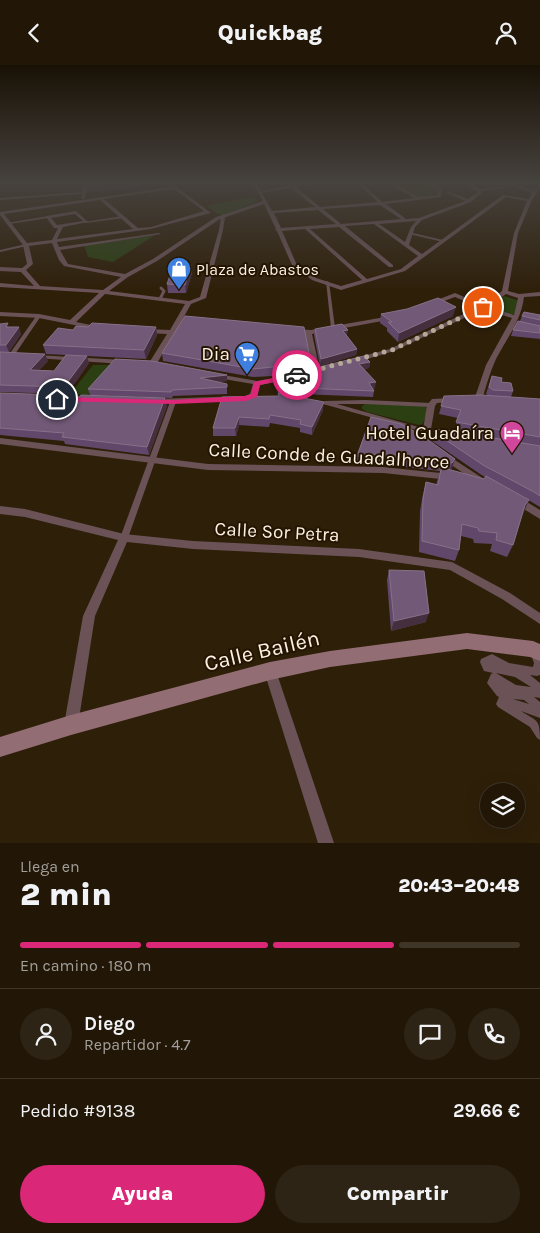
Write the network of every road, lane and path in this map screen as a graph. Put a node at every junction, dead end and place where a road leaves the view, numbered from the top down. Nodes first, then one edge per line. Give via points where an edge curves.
1 (5, 218) edge
2 (40, 218) edge
3 (49, 218) edge
4 (82, 218) edge
5 (113, 218) edge
6 (125, 218) edge
7 (185, 218) edge
8 (219, 218) edge
9 (221, 218) edge
10 (273, 218) edge
11 (331, 218) edge
12 (473, 218) edge
13 (522, 218) edge
14 (420, 219) joint
15 (405, 220) joint
16 (86, 222) junction
17 (374, 222) junction
18 (9, 223) junction
19 (339, 225) junction
20 (61, 227) junction
21 (306, 228) junction
22 (137, 229) junction
23 (221, 230) joint
24 (277, 230) junction
25 (410, 233) junction
26 (159, 234) dead end
27 (54, 241) junction
28 (442, 241) junction
29 (26, 245) junction
30 (406, 245) junction
31 (58, 249) junction
32 (0, 251) edge
33 (421, 257) junction
34 (391, 266) dead end
35 (0, 269) edge
36 (23, 270) junction
37 (126, 276) junction
38 (365, 280) junction
39 (327, 282) junction
40 (0, 285) edge
41 (38, 287) junction
42 (159, 289) dead end
43 (104, 292) junction
44 (505, 292) junction
45 (540, 295) edge
46 (161, 297) junction
47 (520, 297) junction
48 (189, 303) junction
49 (483, 307) junction
50 (420, 309) edge
51 (0, 314) edge
52 (403, 315) edge
53 (39, 316) junction
54 (515, 320) junction
55 (71, 323) junction
56 (522, 325) edge
57 (103, 328) edge
58 (333, 328) junction
59 (137, 330) edge
60 (288, 331) edge
61 (173, 332) junction
62 (308, 332) junction
63 (0, 355) edge
64 (11, 356) junction
65 (20, 356) edge
66 (30, 357) edge
67 (349, 362) edge
68 (134, 363) edge
69 (144, 363) edge
70 (153, 363) junction
71 (163, 365) edge
72 (202, 373) edge
73 (306, 373) edge
74 (297, 375) edge
75 (257, 383) junction
76 (258, 396) joint
77 (149, 401) edge
78 (173, 402) junction
79 (315, 402) edge
80 (325, 403) junction
81 (431, 405) junction
82 (432, 432) junction
83 (0, 441) edge
84 (151, 460) junction
85 (478, 479) junction
86 (494, 488) edge
87 (510, 496) edge
88 (0, 510) edge
89 (540, 515) edge
90 (124, 538) junction
91 (540, 619) edge
92 (537, 651) edge
93 (270, 671) junction
94 (540, 689) edge
95 (540, 693) edge
96 (540, 708) edge
97 (540, 713) edge
98 (71, 725) junction
99 (540, 735) edge
100 (0, 747) edge
101 (326, 843) edge

1 - 18 street
2 - 18 street
3 - 20 street via 56,227
4 - 16 street
5 - 16 street
6 - 22 street
7 - 22 street
8 - 37 street
9 - 23 street
10 - 24 street
11 - 19 street
12 - 28 street
13 - 44 street via 516,233
14 - 15 street
14 - 25 street
15 - 17 street
16 - 20 street
17 - 19 street
17 - 30 street
18 - 29 street
19 - 21 street
19 - 34 street
20 - 27 street
21 - 24 street
21 - 38 street
22 - 27 street
23 - 48 street via 203,298
24 - 39 street via 294,264 314,279
25 - 28 street
25 - 30 street
26 - 31 street
27 - 29 street
27 - 31 street
28 - 33 street
29 - 32 street
29 - 36 street via 30,264
30 - 33 street
31 - 37 street via 66,265
33 - 38 street via 403,270
35 - 36 street
36 - 41 street
37 - 43 street
38 - 39 street via 341,287
39 - 58 street
40 - 41 street
41 - 43 street
42 - 46 lane
43 - 46 street
43 - 55 street
44 - 47 street
44 - 49 street
45 - 47 street
46 - 48 street
47 - 54 street
48 - 61 street via 184,319
49 - 50 street via 455,295
49 - 54 street
49 - 67 street via 392,350
51 - 53 street
52 - 58 street
53 - 55 street
53 - 64 street
54 - 56 street
54 - 81 street via 491,361 474,400 435,401
55 - 57 street
58 - 62 street
59 - 61 street
60 - 62 street
61 - 70 street
62 - 73 street via 319,370
63 - 64 street
64 - 65 street
66 - 68 street
69 - 70 street
70 - 71 street
72 - 75 street
74 - 75 street
75 - 76 street
76 - 78 street
77 - 78 street
78 - 84 street
79 - 80 street
80 - 81 street
80 - 82 street
81 - 82 street
82 - 85 street via 425,442
83 - 84 street, Calle Conde de Guadalhorce
84 - 85 street, Calle Conde de Guadalhorce via 208,467 382,470
84 - 90 street
85 - 86 street
87 - 89 street
88 - 90 street, Calle Sor Petra via 25,513
90 - 91 street, Calle Sor Petra via 192,545 359,553 452,565
90 - 98 street via 89,615
92 - 93 main road, Calle Bailén via 467,641 330,659
92 - 94 street via 537,672 508,667 492,658 484,662 486,668 519,673
93 - 98 main road, Calle Bailén
93 - 101 street
95 - 96 street via 515,689 494,677 492,683 500,693 526,696
97 - 99 street via 502,700 501,704 533,724
98 - 100 main road, Calle Bailén

